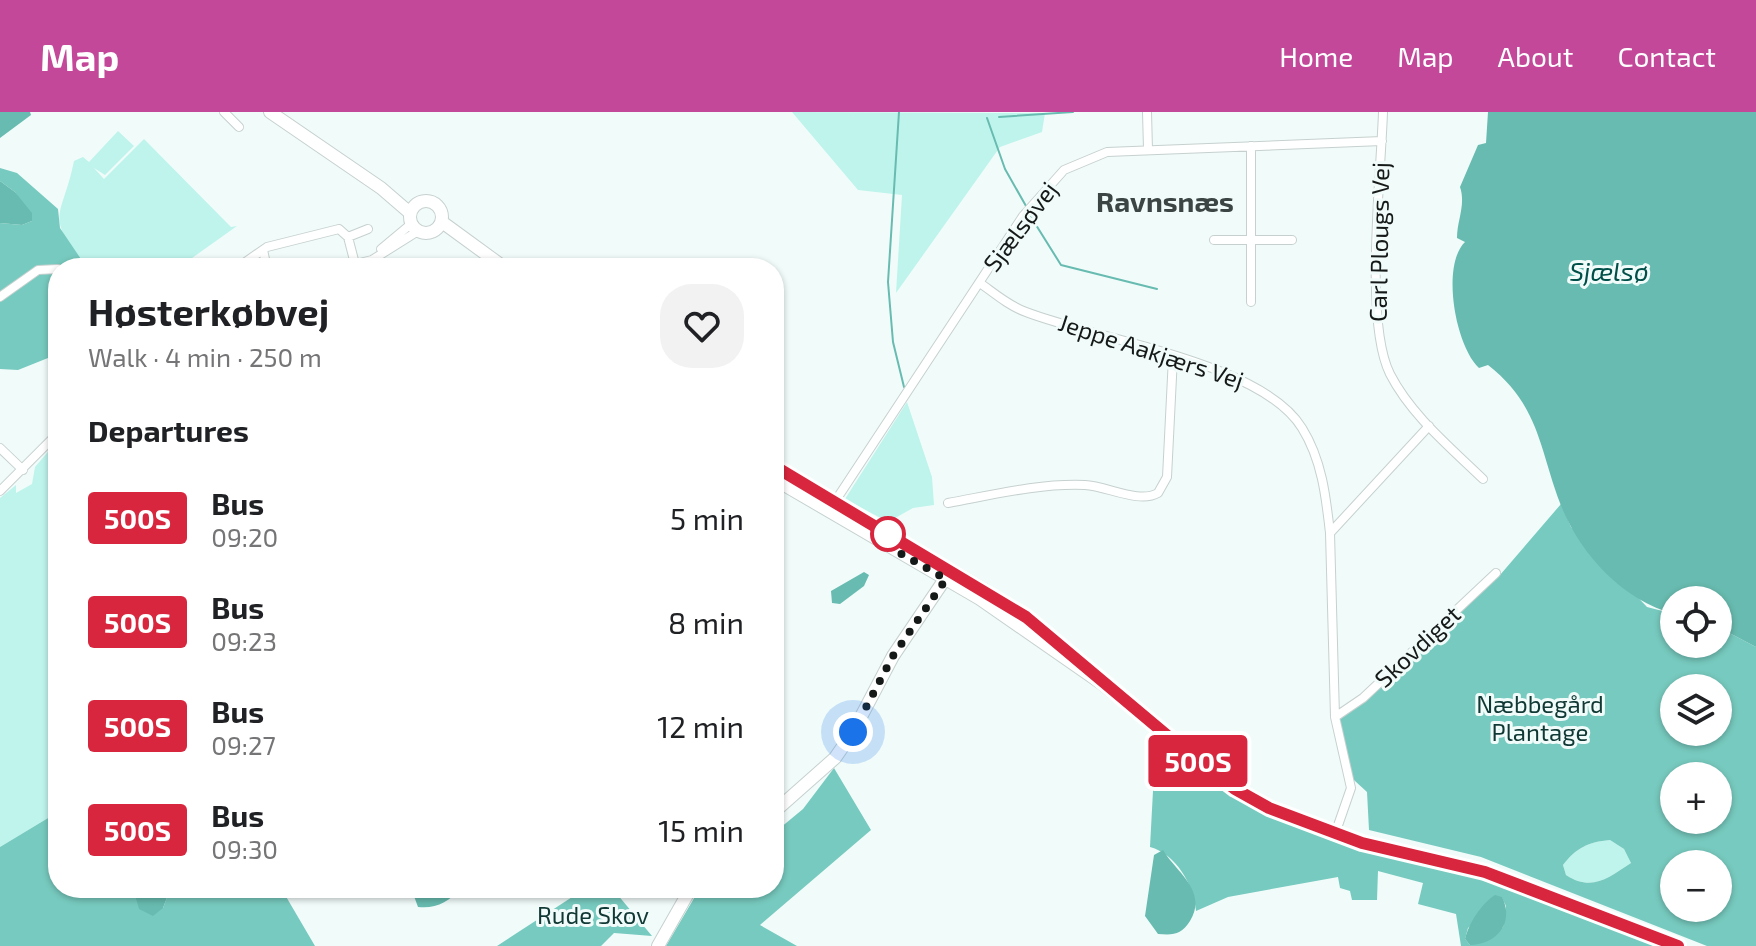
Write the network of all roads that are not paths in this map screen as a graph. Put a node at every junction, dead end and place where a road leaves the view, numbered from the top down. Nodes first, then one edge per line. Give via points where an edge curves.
1 (224, 112) edge
2 (272, 112) edge
3 (1147, 112) edge
4 (1383, 112) edge
5 (239, 127) dead end
6 (1382, 141) junction
7 (1251, 146) junction
8 (1148, 149) junction
9 (414, 218) junction
10 (439, 226) junction
11 (368, 229) dead end
12 (348, 237) junction
13 (1214, 240) dead end
14 (1251, 240) junction
15 (1292, 240) dead end
16 (263, 250) junction
17 (251, 258) edge
18 (265, 258) edge
19 (353, 258) edge
20 (369, 258) edge
21 (490, 258) edge
22 (48, 270) edge
23 (980, 283) junction
24 (0, 297) edge
25 (1251, 302) dead end
26 (1173, 357) junction
27 (1429, 426) junction
28 (48, 444) edge
29 (0, 448) edge
30 (23, 470) junction
31 (784, 473) edge
32 (1483, 479) dead end
33 (784, 484) edge
34 (0, 491) edge
35 (948, 503) dead end
36 (831, 508) junction
37 (1330, 533) junction
38 (1496, 573) dead end
39 (948, 574) junction
40 (1335, 717) junction
41 (784, 803) edge
42 (1335, 834) junction
43 (685, 898) edge
44 (658, 946) edge
45 (1677, 946) edge

1 - 5 street
2 - 9 main road via 381,188
3 - 8 street
4 - 6 street, Carl Plougs Vej
6 - 7 street, Sjælsøvej
6 - 27 street, Carl Plougs Vej via 1378,338 1390,374
7 - 8 street, Sjælsøvej
7 - 14 street
8 - 23 street, Sjælsøvej via 1107,152 1064,170 1023,216
9 - 10 main road via 427,234
9 - 10 main road via 429,201 437,205
9 - 20 street
10 - 21 main road
11 - 12 street
12 - 16 street via 339,229
12 - 19 street
13 - 14 street
14 - 15 street
14 - 25 street
16 - 17 street
16 - 18 street
22 - 24 street via 38,270
23 - 26 street, Jeppe Aakjærs Vej via 1024,312
23 - 36 street, Sjælsøvej
26 - 35 street via 1167,477 1158,493 1142,498 1082,485
26 - 37 street, Jeppe Aakjærs Vej via 1259,387 1292,414 1320,469
27 - 32 street, Carl Plougs Vej
27 - 37 street
28 - 30 street
29 - 30 street
30 - 34 street
31 - 36 main road
33 - 36 main road
36 - 39 main road
37 - 40 street, Jeppe Aakjærs Vej
38 - 40 street, Skovdiget via 1363,698
39 - 41 main road via 835,758
39 - 42 main road via 1026,617 1235,789
40 - 42 street, Jeppe Aakjærs Vej via 1351,788
42 - 45 main road via 1485,872
43 - 44 main road

